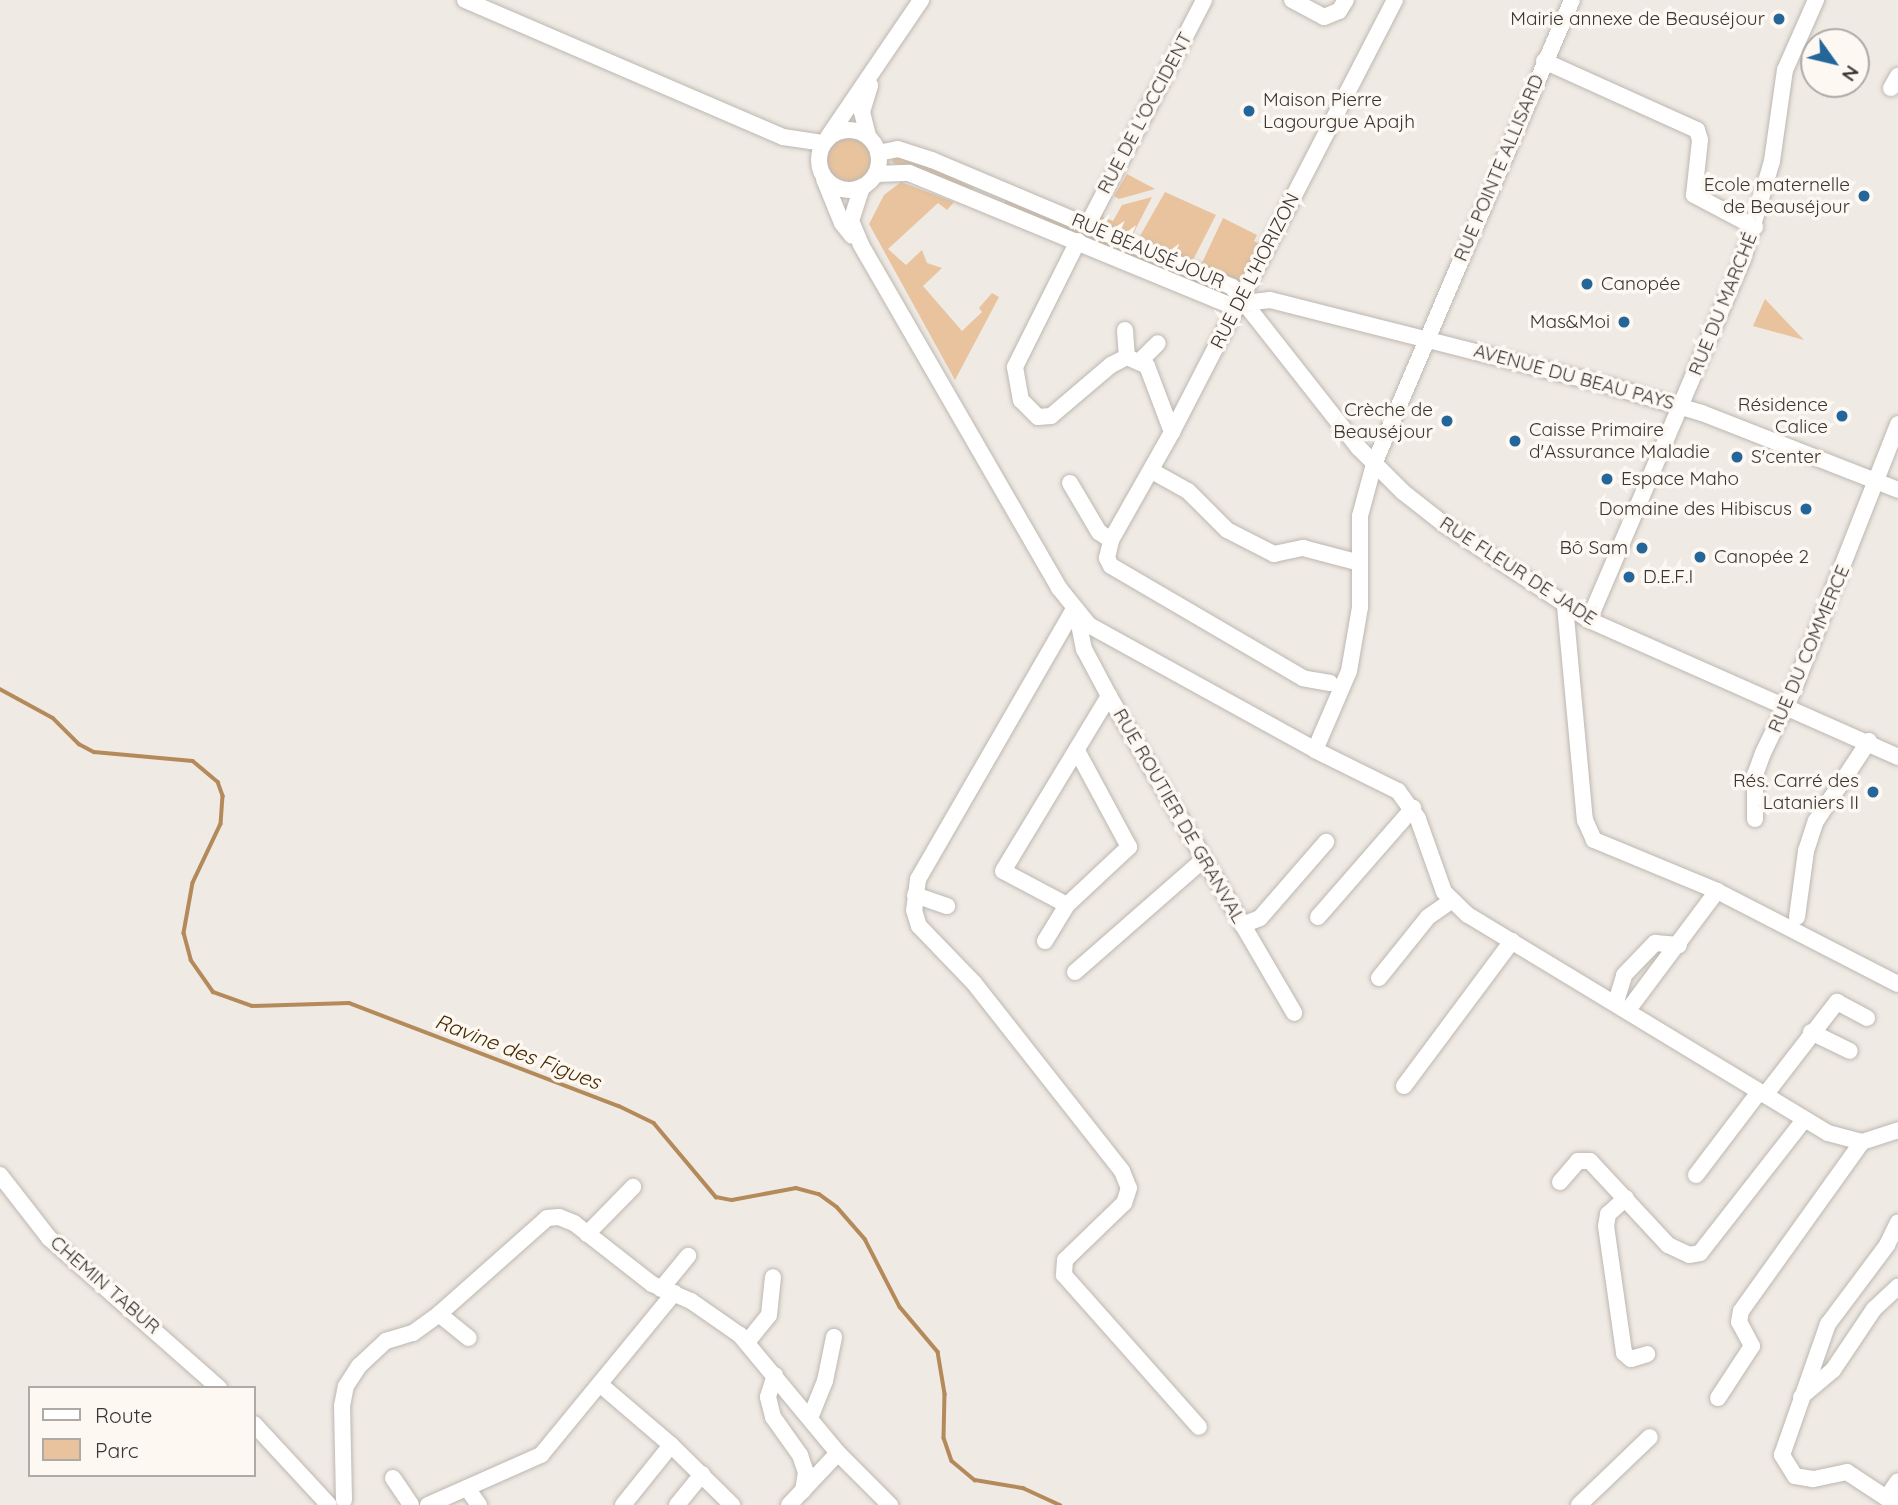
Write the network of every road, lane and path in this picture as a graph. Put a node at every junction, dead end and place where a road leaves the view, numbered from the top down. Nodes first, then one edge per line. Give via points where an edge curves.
1 (465, 0) edge
2 (921, 0) edge
3 (1204, 0) edge
4 (1292, 0) edge
5 (1346, 0) edge
6 (1395, 0) edge
7 (1572, 0) edge
8 (1816, 0) edge
9 (1544, 61) junction
10 (874, 73) junction
11 (867, 136) junction
12 (783, 137) junction
13 (825, 140) junction
14 (878, 153) junction
15 (822, 174) junction
16 (876, 174) junction
17 (862, 187) junction
18 (1087, 226) junction
19 (1755, 227) junction
20 (1078, 241) junction
21 (861, 245) junction
22 (1240, 302) junction
23 (1125, 330) dead end
24 (1427, 338) junction
25 (1158, 343) dead end
26 (1134, 359) junction
27 (1682, 406) junction
28 (1898, 424) edge
29 (1172, 432) junction
30 (1374, 464) junction
31 (1152, 471) junction
32 (1878, 481) junction
33 (1070, 483) dead end
34 (1898, 490) edge
35 (1111, 540) junction
36 (1360, 563) junction
37 (1565, 606) junction
38 (1075, 611) junction
39 (1589, 620) junction
40 (1330, 683) dead end
41 (1110, 696) junction
42 (1787, 704) junction
43 (1868, 741) junction
44 (1315, 750) junction
45 (1077, 751) junction
46 (1898, 757) edge
47 (1413, 808) junction
48 (1755, 819) dead end
49 (1326, 842) dead end
50 (1202, 861) junction
51 (1717, 891) junction
52 (915, 895) junction
53 (1451, 901) junction
54 (1067, 905) junction
55 (947, 906) dead end
56 (1318, 917) dead end
57 (1797, 917) dead end
58 (1242, 925) junction
59 (1045, 941) dead end
60 (1512, 941) junction
61 (1679, 945) junction
62 (1075, 972) dead end
63 (1379, 978) dead end
64 (1898, 984) edge
65 (1622, 1006) junction
66 (1294, 1013) dead end
67 (1867, 1018) dead end
68 (1811, 1032) junction
69 (1850, 1051) dead end
70 (1404, 1086) dead end
71 (1762, 1094) junction
72 (1804, 1120) junction
73 (1898, 1130) edge
74 (1862, 1142) junction
75 (0, 1175) edge
76 (1696, 1175) dead end
77 (1560, 1182) dead end
78 (633, 1187) dead end
79 (1626, 1198) junction
80 (1898, 1222) edge
81 (587, 1234) junction
82 (688, 1256) dead end
83 (773, 1277) dead end
84 (1898, 1287) edge
85 (668, 1291) junction
86 (439, 1314) junction
87 (834, 1337) dead end
88 (469, 1338) dead end
89 (748, 1341) junction
90 (1647, 1353) dead end
91 (775, 1375) junction
92 (217, 1386) edge
93 (602, 1386) junction
94 (1718, 1398) dead end
95 (1801, 1398) junction
96 (810, 1418) junction
97 (256, 1426) edge
98 (1199, 1427) dead end
99 (1650, 1437) dead end
100 (671, 1445) junction
101 (838, 1453) junction
102 (702, 1474) junction
103 (393, 1478) dead end
104 (1898, 1481) edge
105 (467, 1488) junction
106 (803, 1491) junction
107 (1892, 1501) edge
108 (343, 1504) edge
109 (411, 1505) edge
110 (428, 1505) edge
111 (479, 1505) edge
112 (623, 1505) edge
113 (677, 1505) edge
114 (732, 1505) edge
115 (789, 1505) edge
116 (890, 1505) edge
117 (1579, 1505) edge

1 - 12 street
2 - 10 street
3 - 18 street, RUE DE L'OCCIDENT
4 - 5 street via 1324,17 1339,11
6 - 22 street, RUE DE L'HORIZON
7 - 9 street, RUE POINTE ALLISARD
8 - 19 street, RUE DU MARCHÉ via 1785,70 1772,161
9 - 19 street via 1699,133 1692,191
9 - 24 street, RUE POINTE ALLISARD
10 - 11 street via 862,112
10 - 13 street
11 - 13 street via 843,130
11 - 14 street
12 - 13 street
12 - 15 street
13 - 15 street
14 - 16 street
14 - 18 street, RUE BEAUSÉJOUR via 898,149 932,160
15 - 17 street via 842,190
15 - 21 street via 842,223
16 - 17 street
16 - 20 street, RUE BEAUSÉJOUR via 908,173
17 - 21 street via 851,220
18 - 22 street, RUE BEAUSÉJOUR via 1224,283
19 - 27 street, RUE DU MARCHÉ
20 - 22 street, RUE BEAUSÉJOUR via 1229,305
20 - 26 street via 1015,367 1021,400 1038,417 1051,416 1111,365
21 - 38 street, RUE ROUTIER DE GRANVAL
22 - 24 street, AVENUE DU BEAU PAYS via 1270,300
22 - 29 street, RUE DE L'HORIZON
22 - 30 street, RUE FLEUR DE JADE
23 - 26 street
24 - 27 street, AVENUE DU BEAU PAYS
24 - 30 street, RUE POINTE ALLISARD
25 - 26 street
26 - 29 street via 1151,375
27 - 32 street, AVENUE DU BEAU PAYS
27 - 39 street, RUE DU MARCHÉ
28 - 32 street, RUE DU COMMERCE
29 - 31 street, RUE DE L'HORIZON
30 - 36 street, RUE POINTE ALLISARD via 1360,516
30 - 37 street, RUE FLEUR DE JADE via 1445,525
31 - 35 street, RUE DE L'HORIZON
31 - 36 street via 1188,491 1227,530 1274,554 1303,548
32 - 34 street, AVENUE DU BEAU PAYS
32 - 42 street, RUE DU COMMERCE
33 - 35 street via 1099,532
35 - 40 street via 1107,558 1111,566 1303,678
36 - 44 street, RUE POINTE ALLISARD via 1360,607 1346,684
37 - 39 street, RUE FLEUR DE JADE
37 - 51 street via 1587,831 1604,846
38 - 41 street, RUE ROUTIER DE GRANVAL via 1084,649
38 - 44 street, RUE ROUTIER DE GRANVAL via 1096,631
38 - 52 street via 918,879
39 - 42 street, RUE FLEUR DE JADE
41 - 45 street
41 - 50 street, RUE ROUTIER DE GRANVAL
42 - 43 street, RUE FLEUR DE JADE
42 - 48 street, RUE DU COMMERCE via 1755,775
43 - 46 street, RUE FLEUR DE JADE
43 - 57 street via 1816,821 1806,851
44 - 47 street, RUE ROUTIER DE GRANVAL via 1389,784
45 - 54 street via 1129,847
45 - 54 street via 1003,871
47 - 53 street, RUE ROUTIER DE GRANVAL via 1438,881
47 - 56 street
49 - 58 street via 1260,918
50 - 58 street, RUE ROUTIER DE GRANVAL
50 - 62 street
51 - 61 street
51 - 64 street
52 - 55 street
52 - 98 street via 919,926 974,983 1126,1178 1124,1203 1065,1260 1064,1275
53 - 60 street, RUE ROUTIER DE GRANVAL
53 - 63 street via 1429,916
54 - 59 street
58 - 66 street, RUE ROUTIER DE GRANVAL
60 - 65 street, RUE ROUTIER DE GRANVAL
60 - 70 street
61 - 65 street
61 - 65 street via 1655,943 1625,975
65 - 71 street, RUE ROUTIER DE GRANVAL
67 - 68 street via 1839,1001
68 - 69 street
68 - 71 street
71 - 72 street, RUE ROUTIER DE GRANVAL
71 - 76 street
72 - 74 street, RUE ROUTIER DE GRANVAL via 1828,1133
72 - 79 street via 1700,1253 1689,1255 1668,1245
73 - 74 street
74 - 94 street via 1741,1311 1739,1322 1752,1346
75 - 92 street, CHEMIN TABUR via 50,1238
77 - 79 street via 1584,1158
78 - 81 street
79 - 90 street via 1608,1214 1605,1226 1624,1353 1631,1359
80 - 95 street via 1887,1245 1828,1324
81 - 85 street
81 - 86 street via 568,1219 547,1218
82 - 85 street
83 - 89 street via 769,1315
84 - 95 street via 1874,1310 1833,1370
85 - 89 street
85 - 93 street
86 - 88 street
86 - 108 street via 413,1333 386,1341 346,1386
87 - 96 street via 825,1381
89 - 91 street
91 - 96 street
91 - 106 street via 768,1397 773,1417 800,1455 806,1472
93 - 100 street
93 - 105 street via 541,1454
95 - 107 street via 1785,1437 1782,1455 1786,1468 1804,1479 1847,1472
96 - 101 street
97 - 108 street
99 - 117 street
100 - 102 street
100 - 112 street
101 - 106 street
101 - 116 street
102 - 113 street
102 - 114 street
103 - 109 street
104 - 107 street
105 - 110 street
105 - 111 street
106 - 115 street

